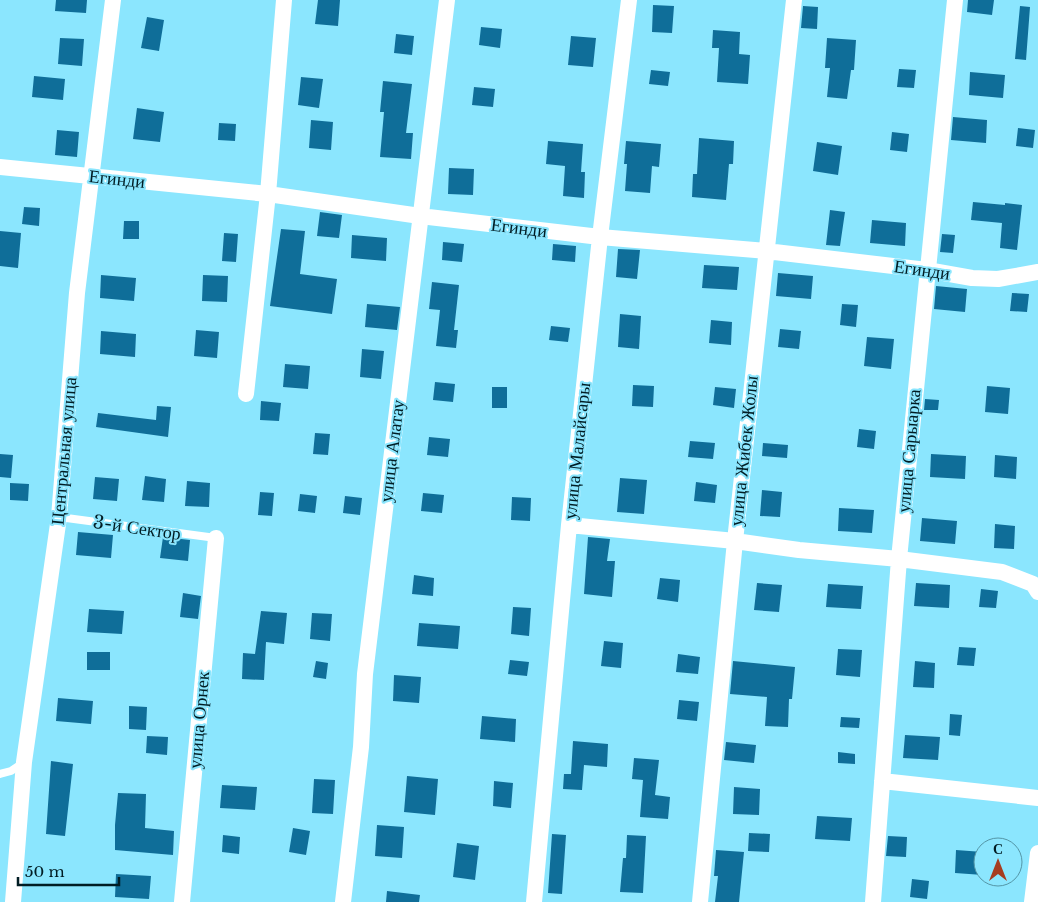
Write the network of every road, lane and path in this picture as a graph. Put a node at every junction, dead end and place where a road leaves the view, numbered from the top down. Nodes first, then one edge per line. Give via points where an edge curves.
1 (113, 0) edge
2 (284, 0) edge
3 (447, 0) edge
4 (629, 0) edge
5 (794, 0) edge
6 (955, 0) edge
7 (0, 167) edge
8 (91, 176) junction
9 (268, 194) junction
10 (420, 216) junction
11 (600, 237) junction
12 (766, 251) junction
13 (926, 270) junction
14 (1038, 272) edge
15 (246, 394) dead end
16 (59, 517) junction
17 (569, 525) junction
18 (216, 538) joint
19 (734, 541) junction
20 (899, 559) junction
21 (1036, 586) edge
22 (24, 762) junction
23 (0, 774) edge
24 (882, 781) junction
25 (1038, 798) edge
26 (1038, 853) edge
27 (13, 902) edge
28 (182, 902) edge
29 (343, 902) edge
30 (534, 902) edge
31 (700, 902) edge
32 (873, 902) edge
33 (1032, 902) edge

1 - 8 street, Центральная улица
2 - 9 street
3 - 10 street, улица Алатау
4 - 11 street, улица Малайсары
5 - 12 street, улица Жибек Жолы
6 - 13 street, улица Сарыарка
7 - 8 street, Егинди
8 - 9 street, Егинди
8 - 16 street, Центральная улица via 77,293
9 - 10 street, Егинди
9 - 15 street
10 - 11 street, Егинди
10 - 29 street, улица Алатау via 365,674 361,747
11 - 12 street, Егинди
11 - 17 street, улица Малайсары
12 - 13 street, Егинди
12 - 19 street, улица Жибек Жолы
13 - 14 street, Егинди via 998,279
13 - 20 street, улица Сарыарка
16 - 18 lane, 3-й Сектор
16 - 22 street, Центральная улица
17 - 19 street
17 - 30 street, улица Малайсары
18 - 28 street, улица Орнек
19 - 20 street
19 - 31 street, улица Жибек Жолы
20 - 21 street via 1002,572
20 - 24 street, улица Сарыарка
22 - 23 lane
22 - 27 street, Центральная улица
24 - 25 street
24 - 32 street, улица Сарыарка
26 - 33 street

